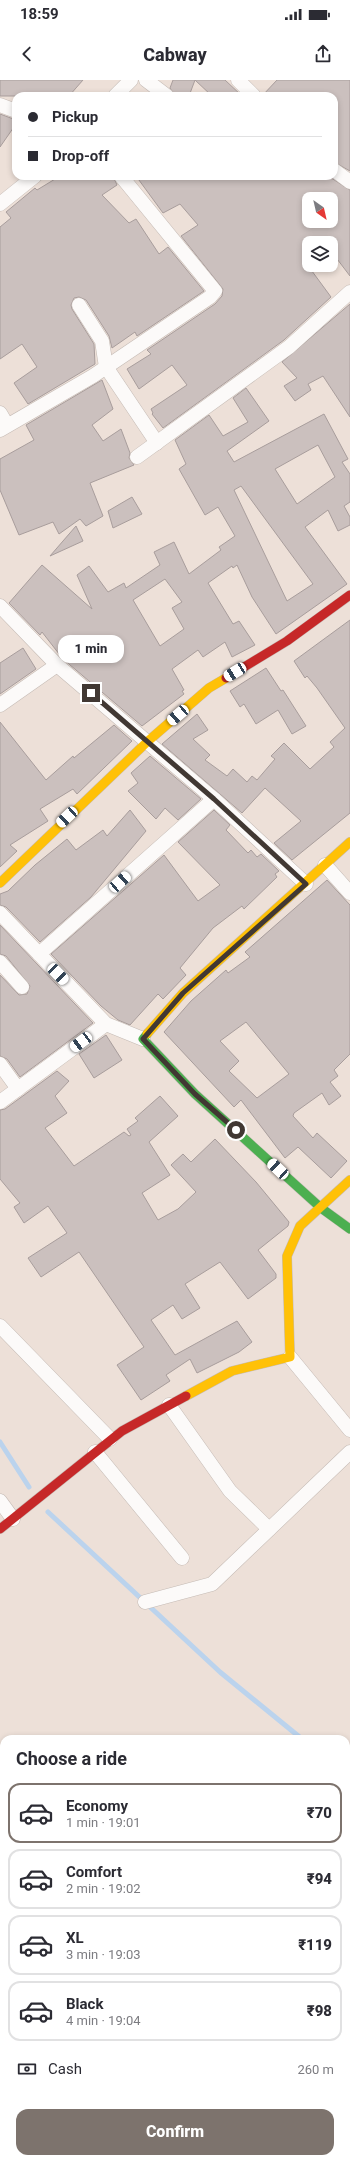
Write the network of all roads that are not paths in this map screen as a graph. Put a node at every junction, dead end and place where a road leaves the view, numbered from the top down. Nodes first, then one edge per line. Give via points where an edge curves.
1 (130, 80) edge
2 (238, 80) edge
3 (149, 81) edge
4 (119, 92) edge
5 (162, 92) edge
6 (250, 92) edge
7 (0, 105) edge
8 (12, 110) edge
9 (338, 173) edge
10 (30, 180) edge
11 (124, 180) edge
12 (350, 182) edge
13 (0, 204) edge
14 (350, 292) edge
15 (80, 305) dead end
16 (106, 367) junction
17 (2, 423) edge
18 (156, 443) junction
19 (137, 457) dead end
20 (350, 595) edge
21 (0, 606) edge
22 (58, 664) junction
23 (0, 705) edge
24 (147, 742) junction
25 (214, 799) junction
26 (350, 842) edge
27 (325, 865) junction
28 (0, 883) edge
29 (306, 884) junction
30 (350, 893) edge
31 (0, 913) edge
32 (39, 954) junction
33 (0, 962) edge
34 (22, 987) dead end
35 (106, 1024) junction
36 (143, 1039) junction
37 (0, 1064) edge
38 (18, 1089) junction
39 (0, 1102) edge
40 (350, 1180) edge
41 (320, 1208) junction
42 (350, 1229) edge
43 (0, 1326) edge
44 (290, 1357) junction
45 (170, 1405) junction
46 (350, 1430) edge
47 (110, 1439) junction
48 (95, 1452) junction
49 (350, 1452) edge
50 (0, 1501) edge
51 (13, 1519) junction
52 (0, 1529) edge
53 (269, 1529) junction
54 (182, 1558) dead end
55 (146, 1602) dead end

1 - 4 street
2 - 6 street
3 - 5 street
7 - 8 street
9 - 12 street
10 - 13 street
11 - 16 street via 215,290 210,297
14 - 18 street via 290,347
15 - 16 street via 102,341
16 - 17 street
16 - 18 street
18 - 19 street
20 - 24 street via 287,641 210,688
21 - 22 street
22 - 23 street
22 - 24 street
24 - 25 street
24 - 28 street
25 - 29 street
25 - 32 street
26 - 27 street
27 - 29 street
27 - 30 street
29 - 36 street via 183,993
31 - 32 street
32 - 35 street
33 - 34 street
35 - 36 street
35 - 38 street
36 - 41 street via 195,1094
37 - 38 street
38 - 39 street
40 - 41 street
41 - 42 street
41 - 44 street via 300,1226 287,1256
43 - 47 street
44 - 45 street via 232,1371
44 - 46 street
45 - 47 street
45 - 53 street via 230,1491
47 - 48 street
48 - 51 street
48 - 54 street
49 - 53 street
50 - 51 street
51 - 52 street
53 - 55 street via 212,1584

